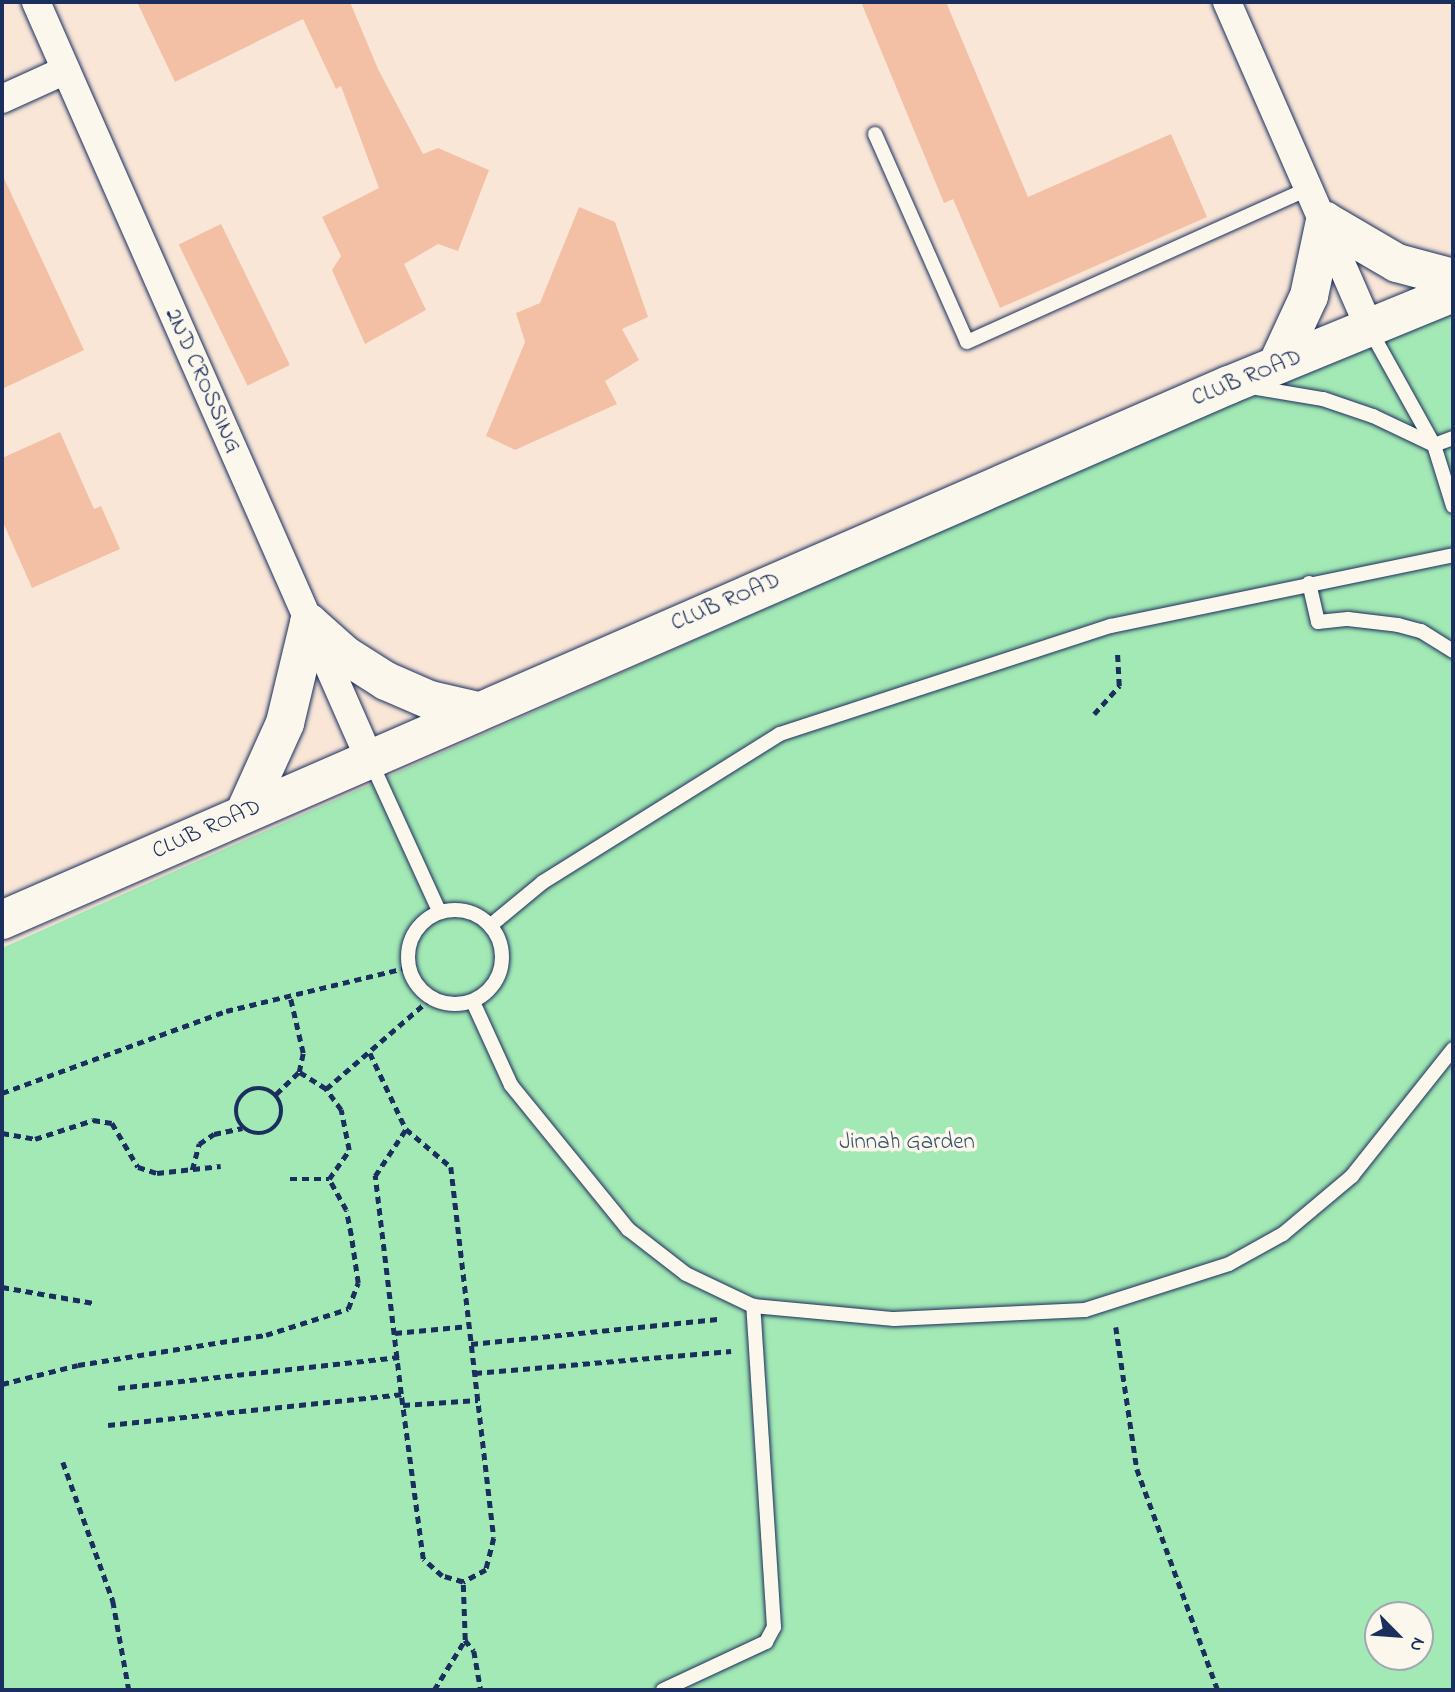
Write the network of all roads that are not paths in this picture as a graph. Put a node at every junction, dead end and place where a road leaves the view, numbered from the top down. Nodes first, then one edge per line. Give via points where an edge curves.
1 (36, 2) edge
2 (1227, 2) edge
3 (66, 70) junction
4 (2, 99) edge
5 (875, 134) dead end
6 (1318, 205) junction
7 (1453, 278) edge
8 (1453, 293) edge
9 (1370, 330) junction
10 (1277, 365) junction
11 (1228, 385) junction
12 (1453, 438) edge
13 (1434, 445) junction
14 (1453, 506) edge
15 (1453, 555) edge
16 (1310, 583) junction
17 (309, 623) junction
18 (1453, 651) edge
19 (478, 711) junction
20 (370, 760) junction
21 (244, 814) junction
22 (439, 911) junction
23 (2, 920) edge
24 (491, 925) junction
25 (473, 1002) junction
26 (1453, 1048) edge
27 (753, 1310) junction
28 (663, 1690) edge

1 - 3 street, 2ND CROSSING
2 - 6 street
3 - 4 street
3 - 17 street, 2ND CROSSING
5 - 6 lane via 967,342
6 - 7 main road via 1359,245 1397,263
6 - 9 street
6 - 10 main road via 1309,296
8 - 9 main road, CLUB ROAD
9 - 10 main road, CLUB ROAD
9 - 13 lane
10 - 11 main road, CLUB ROAD
11 - 13 lane via 1323,399
11 - 19 main road, CLUB ROAD
12 - 13 lane
13 - 14 lane
15 - 16 lane
16 - 18 lane via 1318,622 1398,625 1421,631
16 - 24 lane via 1111,626 780,734 543,882
17 - 19 main road via 345,655 386,681 430,700
17 - 20 street, 2ND CROSSING
17 - 21 main road via 285,723
19 - 20 main road, CLUB ROAD
20 - 21 main road, CLUB ROAD
20 - 22 lane
21 - 23 main road, CLUB ROAD
22 - 24 lane via 458,908 476,913
22 - 25 lane via 417,927 406,952 411,979 430,999 451,1006
24 - 25 lane via 501,945 501,968 491,989
25 - 27 lane via 511,1085 628,1229 687,1275
26 - 27 lane via 1352,1176 1283,1234 1229,1264 1085,1311 894,1319
27 - 28 lane via 772,1636

